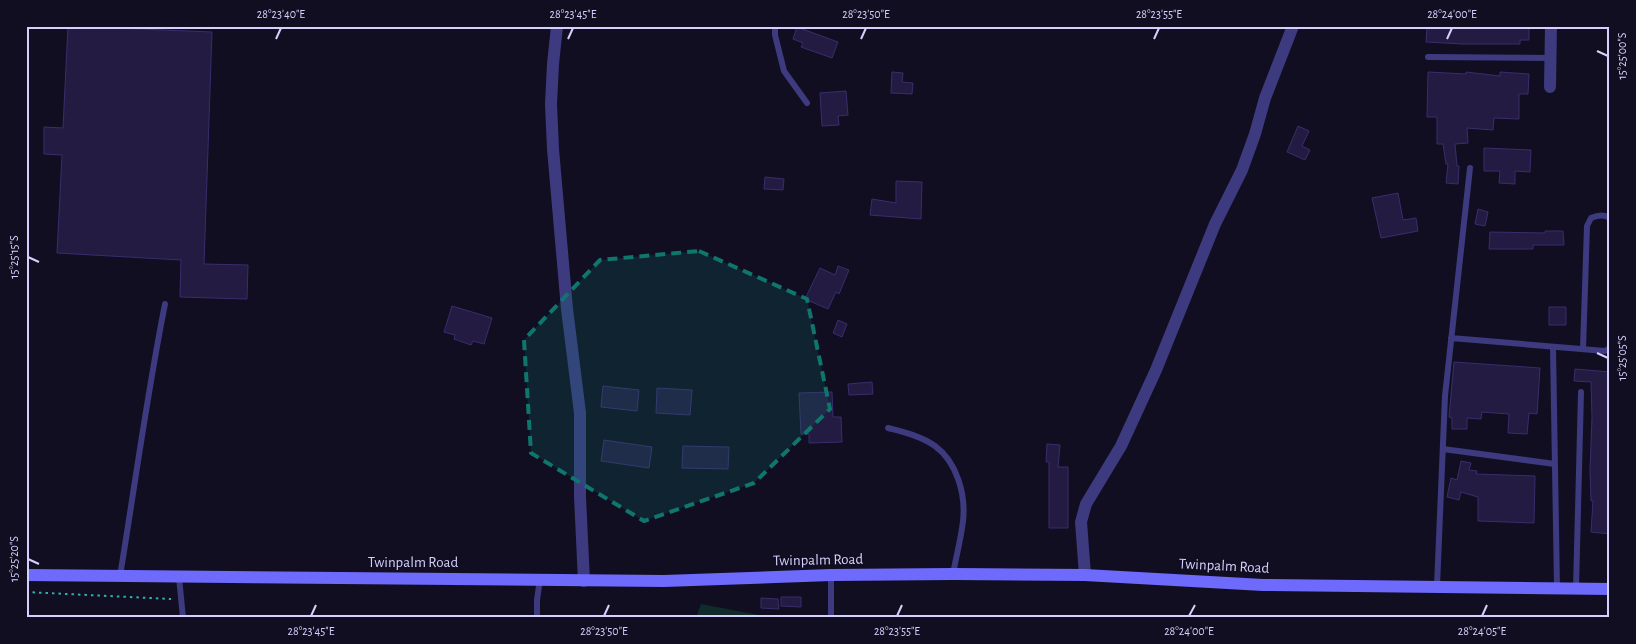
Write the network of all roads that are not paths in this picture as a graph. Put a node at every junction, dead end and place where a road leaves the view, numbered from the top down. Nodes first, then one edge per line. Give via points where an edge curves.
1 (557, 26) edge
2 (775, 26) edge
3 (1293, 26) edge
4 (1551, 26) edge
5 (1428, 57) dead end
6 (1551, 58) junction
7 (1550, 86) dead end
8 (807, 103) dead end
9 (1470, 168) dead end
10 (1610, 218) edge
11 (165, 304) dead end
12 (1451, 338) junction
13 (1553, 347) junction
14 (1610, 348) edge
15 (1583, 350) junction
16 (1581, 392) dead end
17 (888, 428) dead end
18 (1443, 449) junction
19 (1555, 464) junction
20 (953, 574) junction
21 (831, 575) junction
22 (1085, 575) junction
23 (26, 576) edge
24 (120, 576) junction
25 (179, 576) junction
26 (540, 579) junction
27 (584, 581) junction
28 (1437, 586) junction
29 (1557, 588) junction
30 (1576, 588) junction
31 (1610, 589) edge
32 (182, 618) edge
33 (537, 618) edge
34 (831, 618) edge

1 - 27 street via 551,113 580,413
2 - 8 lane via 784,71
3 - 22 street via 1264,98 1242,170 1215,224 1156,370 1121,446 1086,504 1081,522
4 - 6 street
5 - 6 lane
6 - 7 street
9 - 12 lane
10 - 15 lane via 1598,215 1587,226
11 - 24 lane
12 - 13 lane
12 - 18 lane
13 - 15 lane
13 - 19 lane
14 - 15 lane via 1605,351
16 - 30 lane
17 - 20 lane via 934,446 951,462 961,485 964,519
18 - 19 lane
18 - 28 lane
19 - 29 lane
20 - 21 main road, Twinpalm Road
20 - 22 main road, Twinpalm Road
21 - 27 main road, Twinpalm Road
21 - 34 lane
22 - 28 main road, Twinpalm Road via 1263,585
23 - 24 main road, Twinpalm Road
24 - 25 main road, Twinpalm Road
25 - 26 main road, Twinpalm Road
25 - 32 lane
26 - 27 main road, Twinpalm Road
26 - 33 lane
28 - 29 main road, Twinpalm Road
29 - 30 main road, Twinpalm Road
30 - 31 main road, Twinpalm Road

